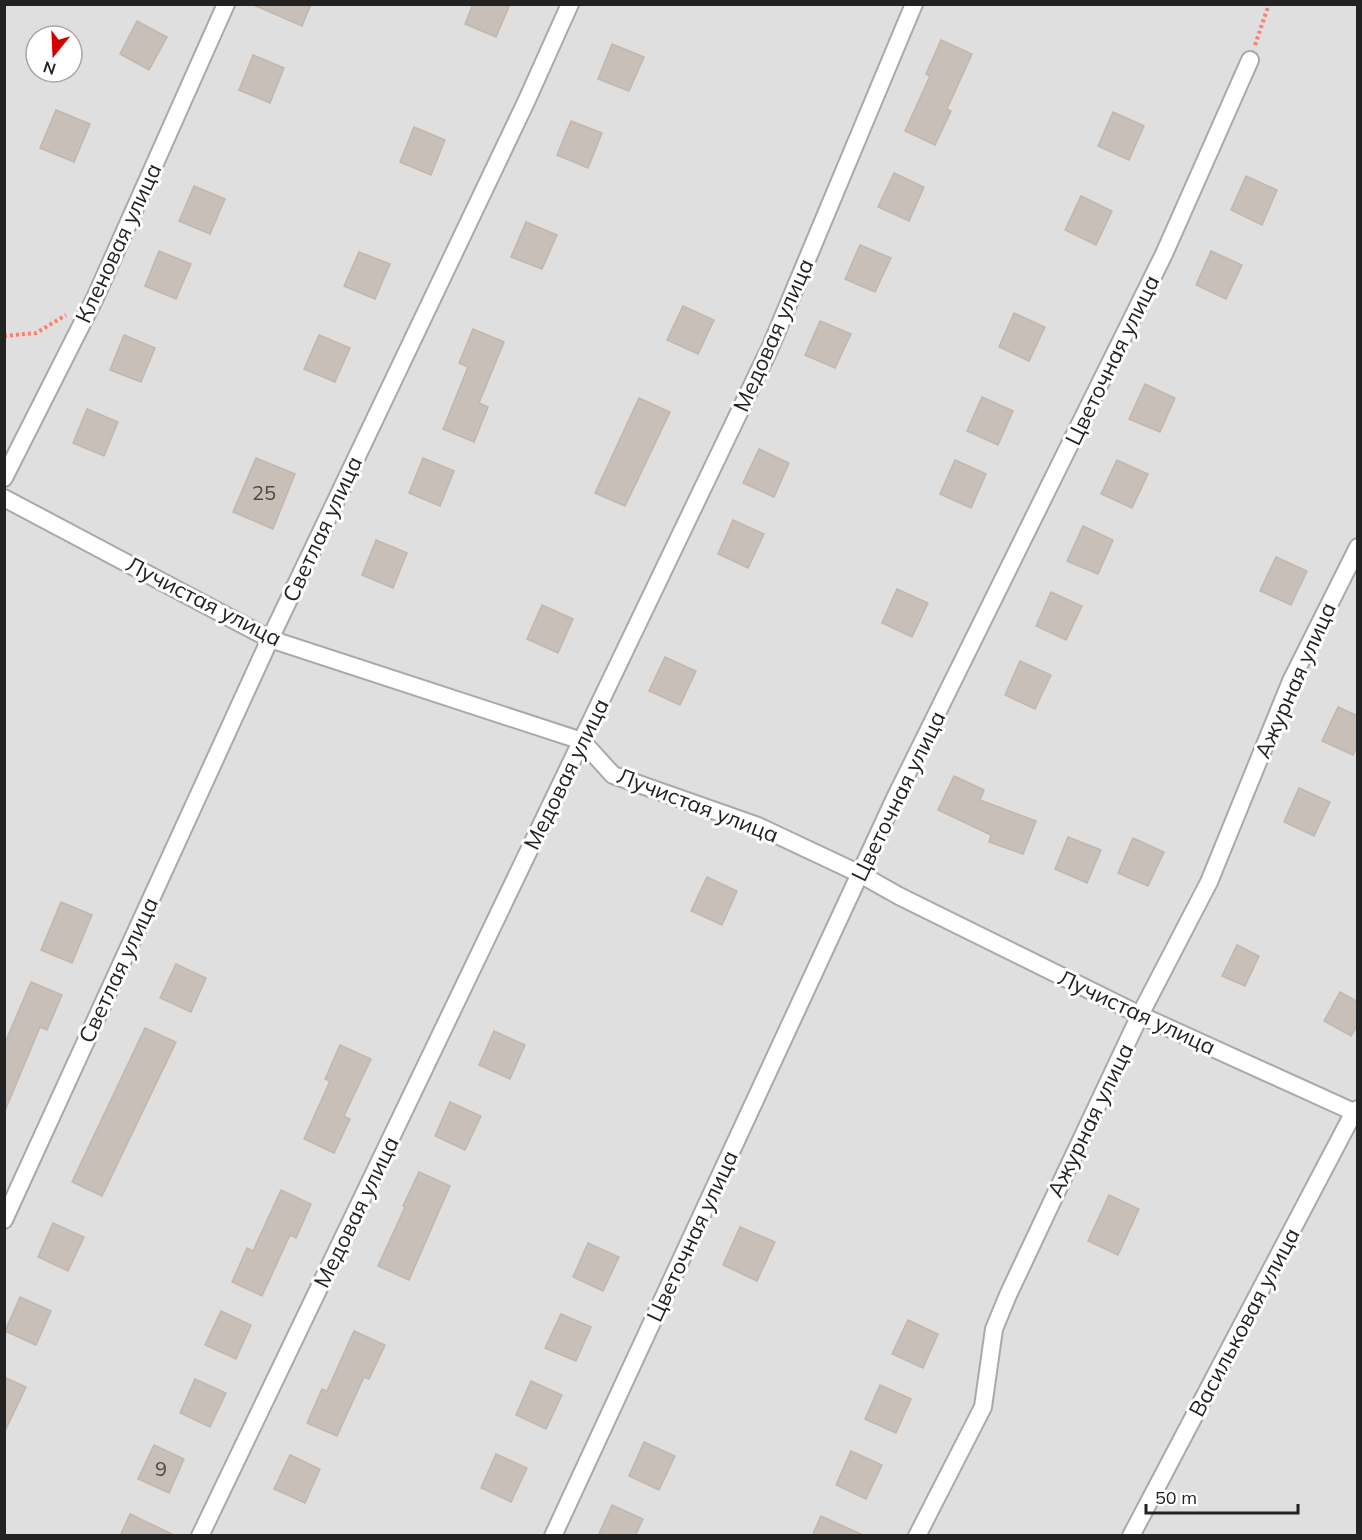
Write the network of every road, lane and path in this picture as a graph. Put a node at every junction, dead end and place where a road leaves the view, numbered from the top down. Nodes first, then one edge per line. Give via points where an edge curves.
1 (226, 4) edge
2 (570, 4) edge
3 (914, 4) edge
4 (1269, 4) edge
5 (1250, 60) joint
6 (95, 298) junction
7 (4, 336) edge
8 (4, 478) edge
9 (4, 498) edge
10 (1358, 547) edge
11 (270, 639) junction
12 (582, 741) junction
13 (860, 874) junction
14 (1140, 1015) junction
15 (1356, 1112) edge
16 (4, 1220) edge
17 (200, 1536) edge
18 (553, 1536) edge
19 (917, 1536) edge
20 (1131, 1536) edge

1 - 6 street, Кленовая улица
2 - 11 street, Светлая улица
3 - 12 street, Медовая улица via 770,348
4 - 5 path
5 - 13 street, Цветочная улица via 1164,254
6 - 7 path via 36,333
6 - 8 street, Кленовая улица
9 - 11 street, Лучистая улица
10 - 14 street, Ажурная улица via 1291,681 1209,882
11 - 12 street, Лучистая улица
11 - 16 street, Светлая улица
12 - 13 street, Лучистая улица via 613,775 758,826
12 - 17 street, Медовая улица
13 - 14 street, Лучистая улица
13 - 18 street, Цветочная улица
14 - 15 street, Лучистая улица
14 - 19 street, Ажурная улица via 1004,1303 994,1329 983,1407
15 - 20 street, Васильковая улица

